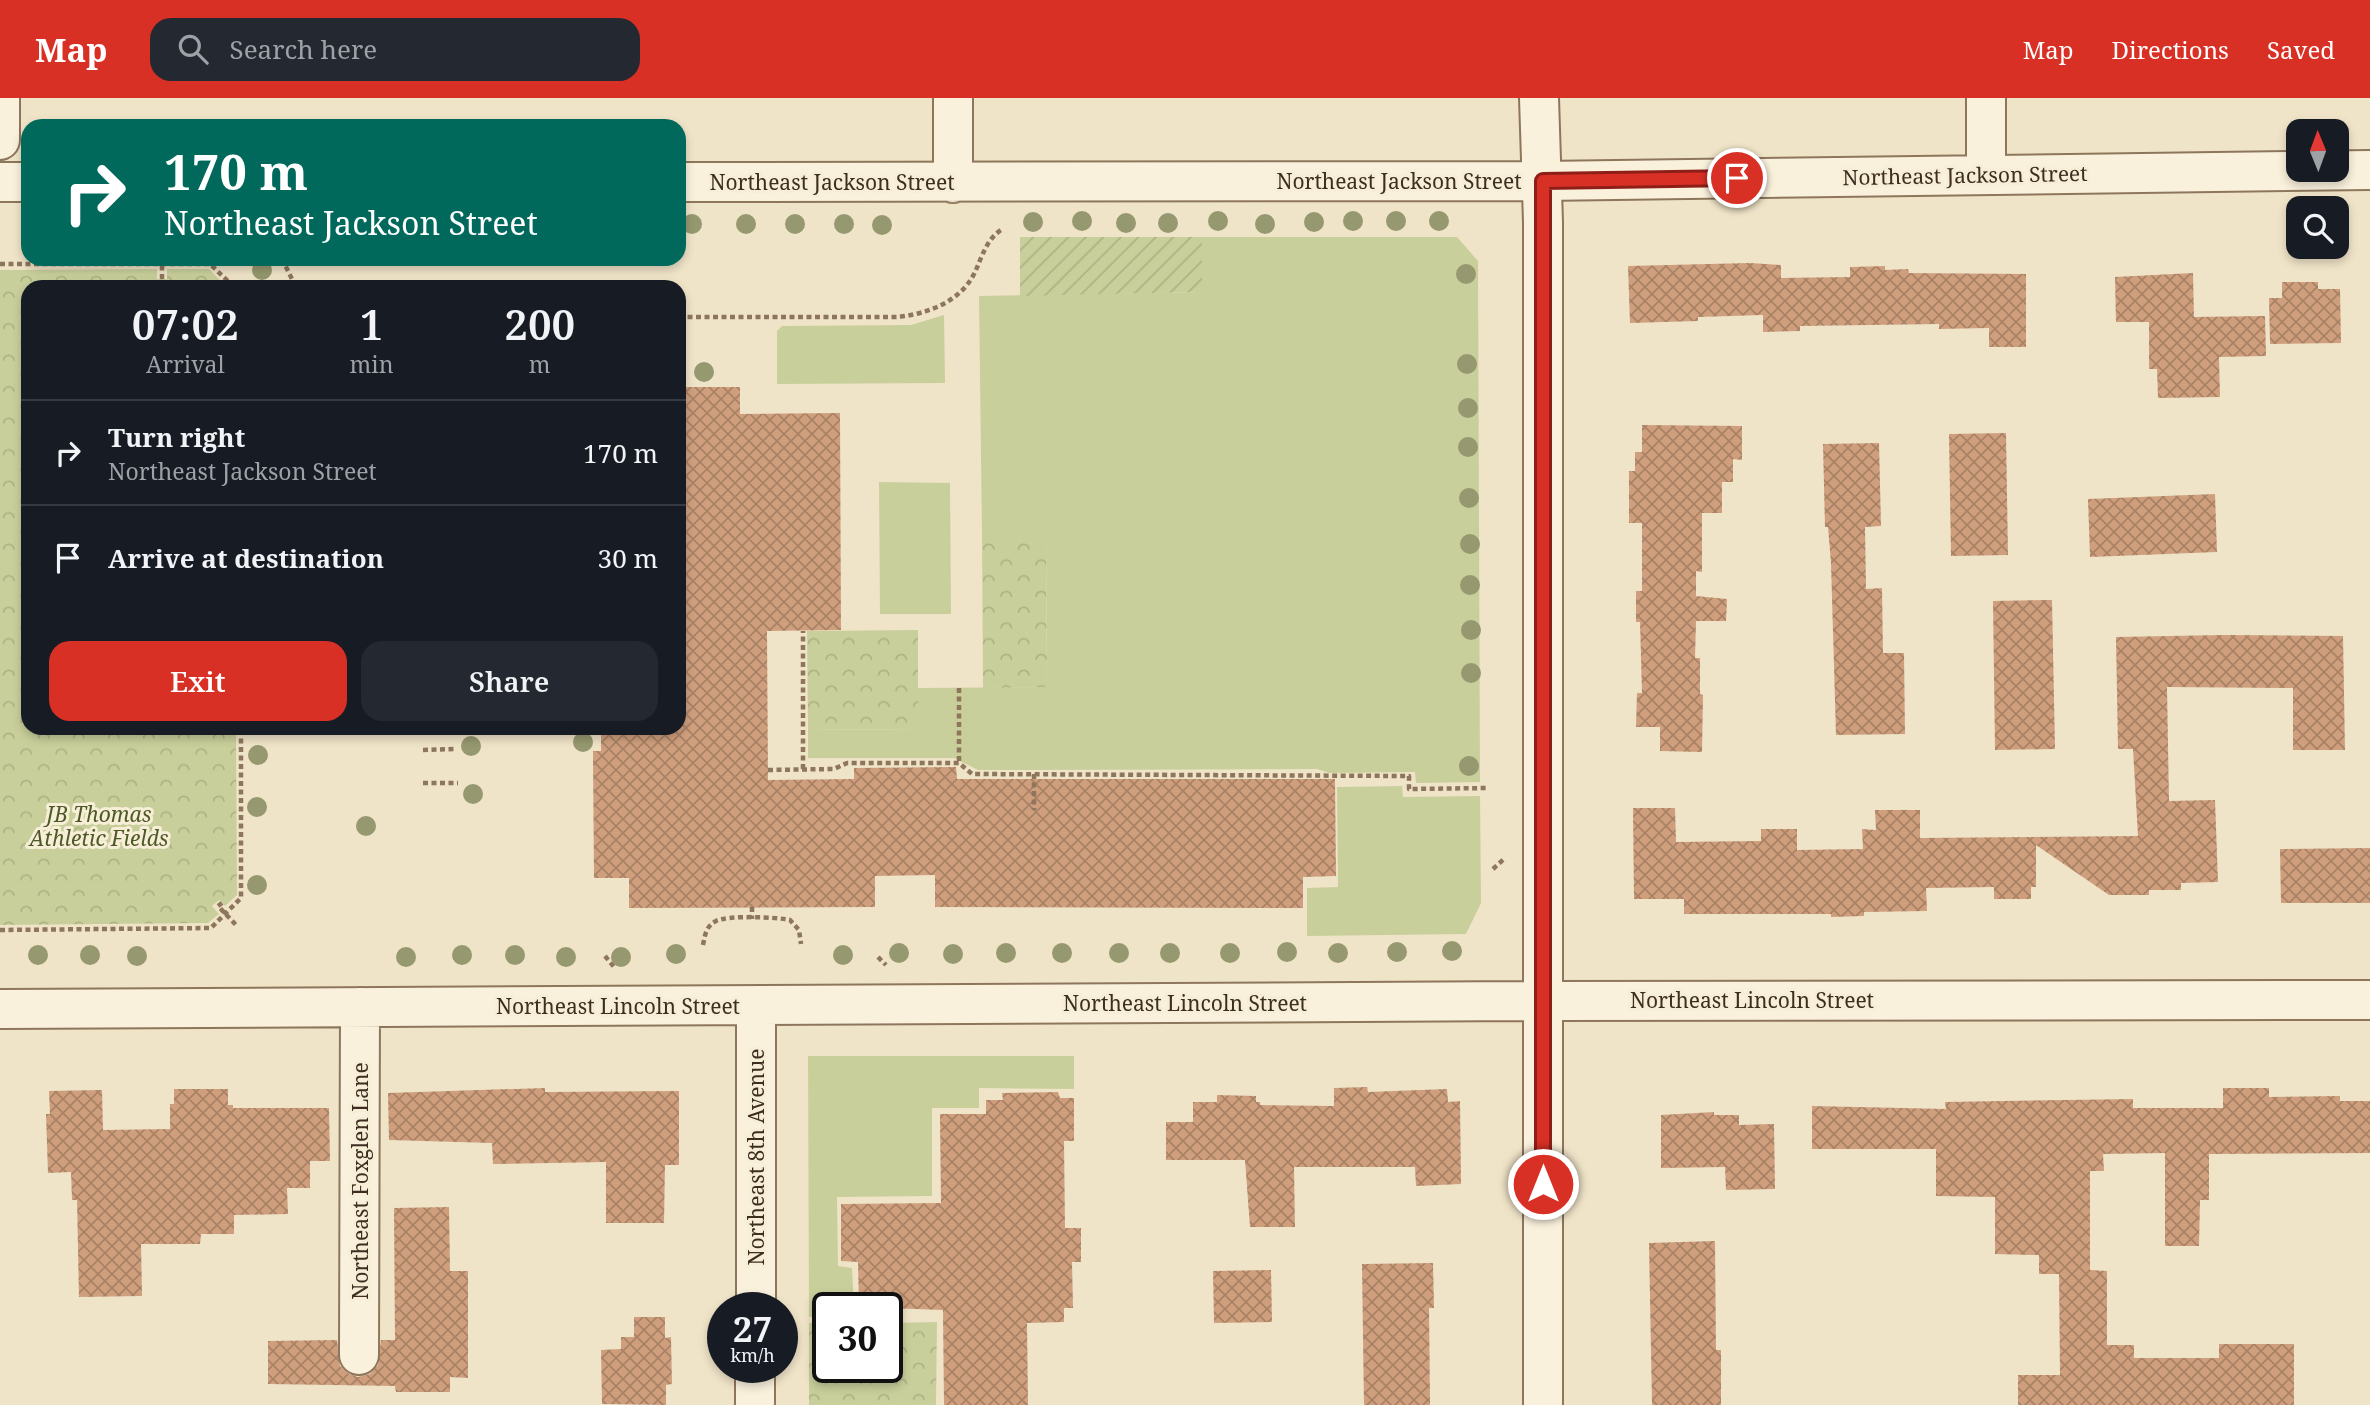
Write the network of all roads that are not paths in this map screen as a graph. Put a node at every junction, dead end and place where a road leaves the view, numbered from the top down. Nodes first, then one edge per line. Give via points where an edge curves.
1 (0, 98) edge
2 (953, 98) edge
3 (1539, 98) edge
4 (1986, 98) edge
5 (0, 140) edge
6 (2370, 170) edge
7 (1986, 174) junction
8 (1543, 181) junction
9 (0, 182) edge
10 (21, 182) edge
11 (686, 182) edge
12 (953, 183) junction
13 (2370, 1000) edge
14 (1543, 1001) junction
15 (756, 1006) junction
16 (360, 1007) junction
17 (0, 1009) edge
18 (756, 1292) edge
19 (359, 1355) dead end
20 (755, 1383) edge
21 (755, 1405) edge
22 (1543, 1405) edge

1 - 5 street
2 - 12 street
3 - 8 street
4 - 7 street
6 - 7 street, Northeast Jackson Street
7 - 8 street, Northeast Jackson Street
8 - 12 street, Northeast Jackson Street
8 - 14 street
9 - 10 street
11 - 12 street, Northeast Jackson Street
13 - 14 street, Northeast Lincoln Street
14 - 15 street, Northeast Lincoln Street
14 - 22 street
15 - 16 street, Northeast Lincoln Street
15 - 18 street, Northeast 8th Avenue
16 - 17 street, Northeast Lincoln Street
16 - 19 street, Northeast Foxglen Lane
20 - 21 street

